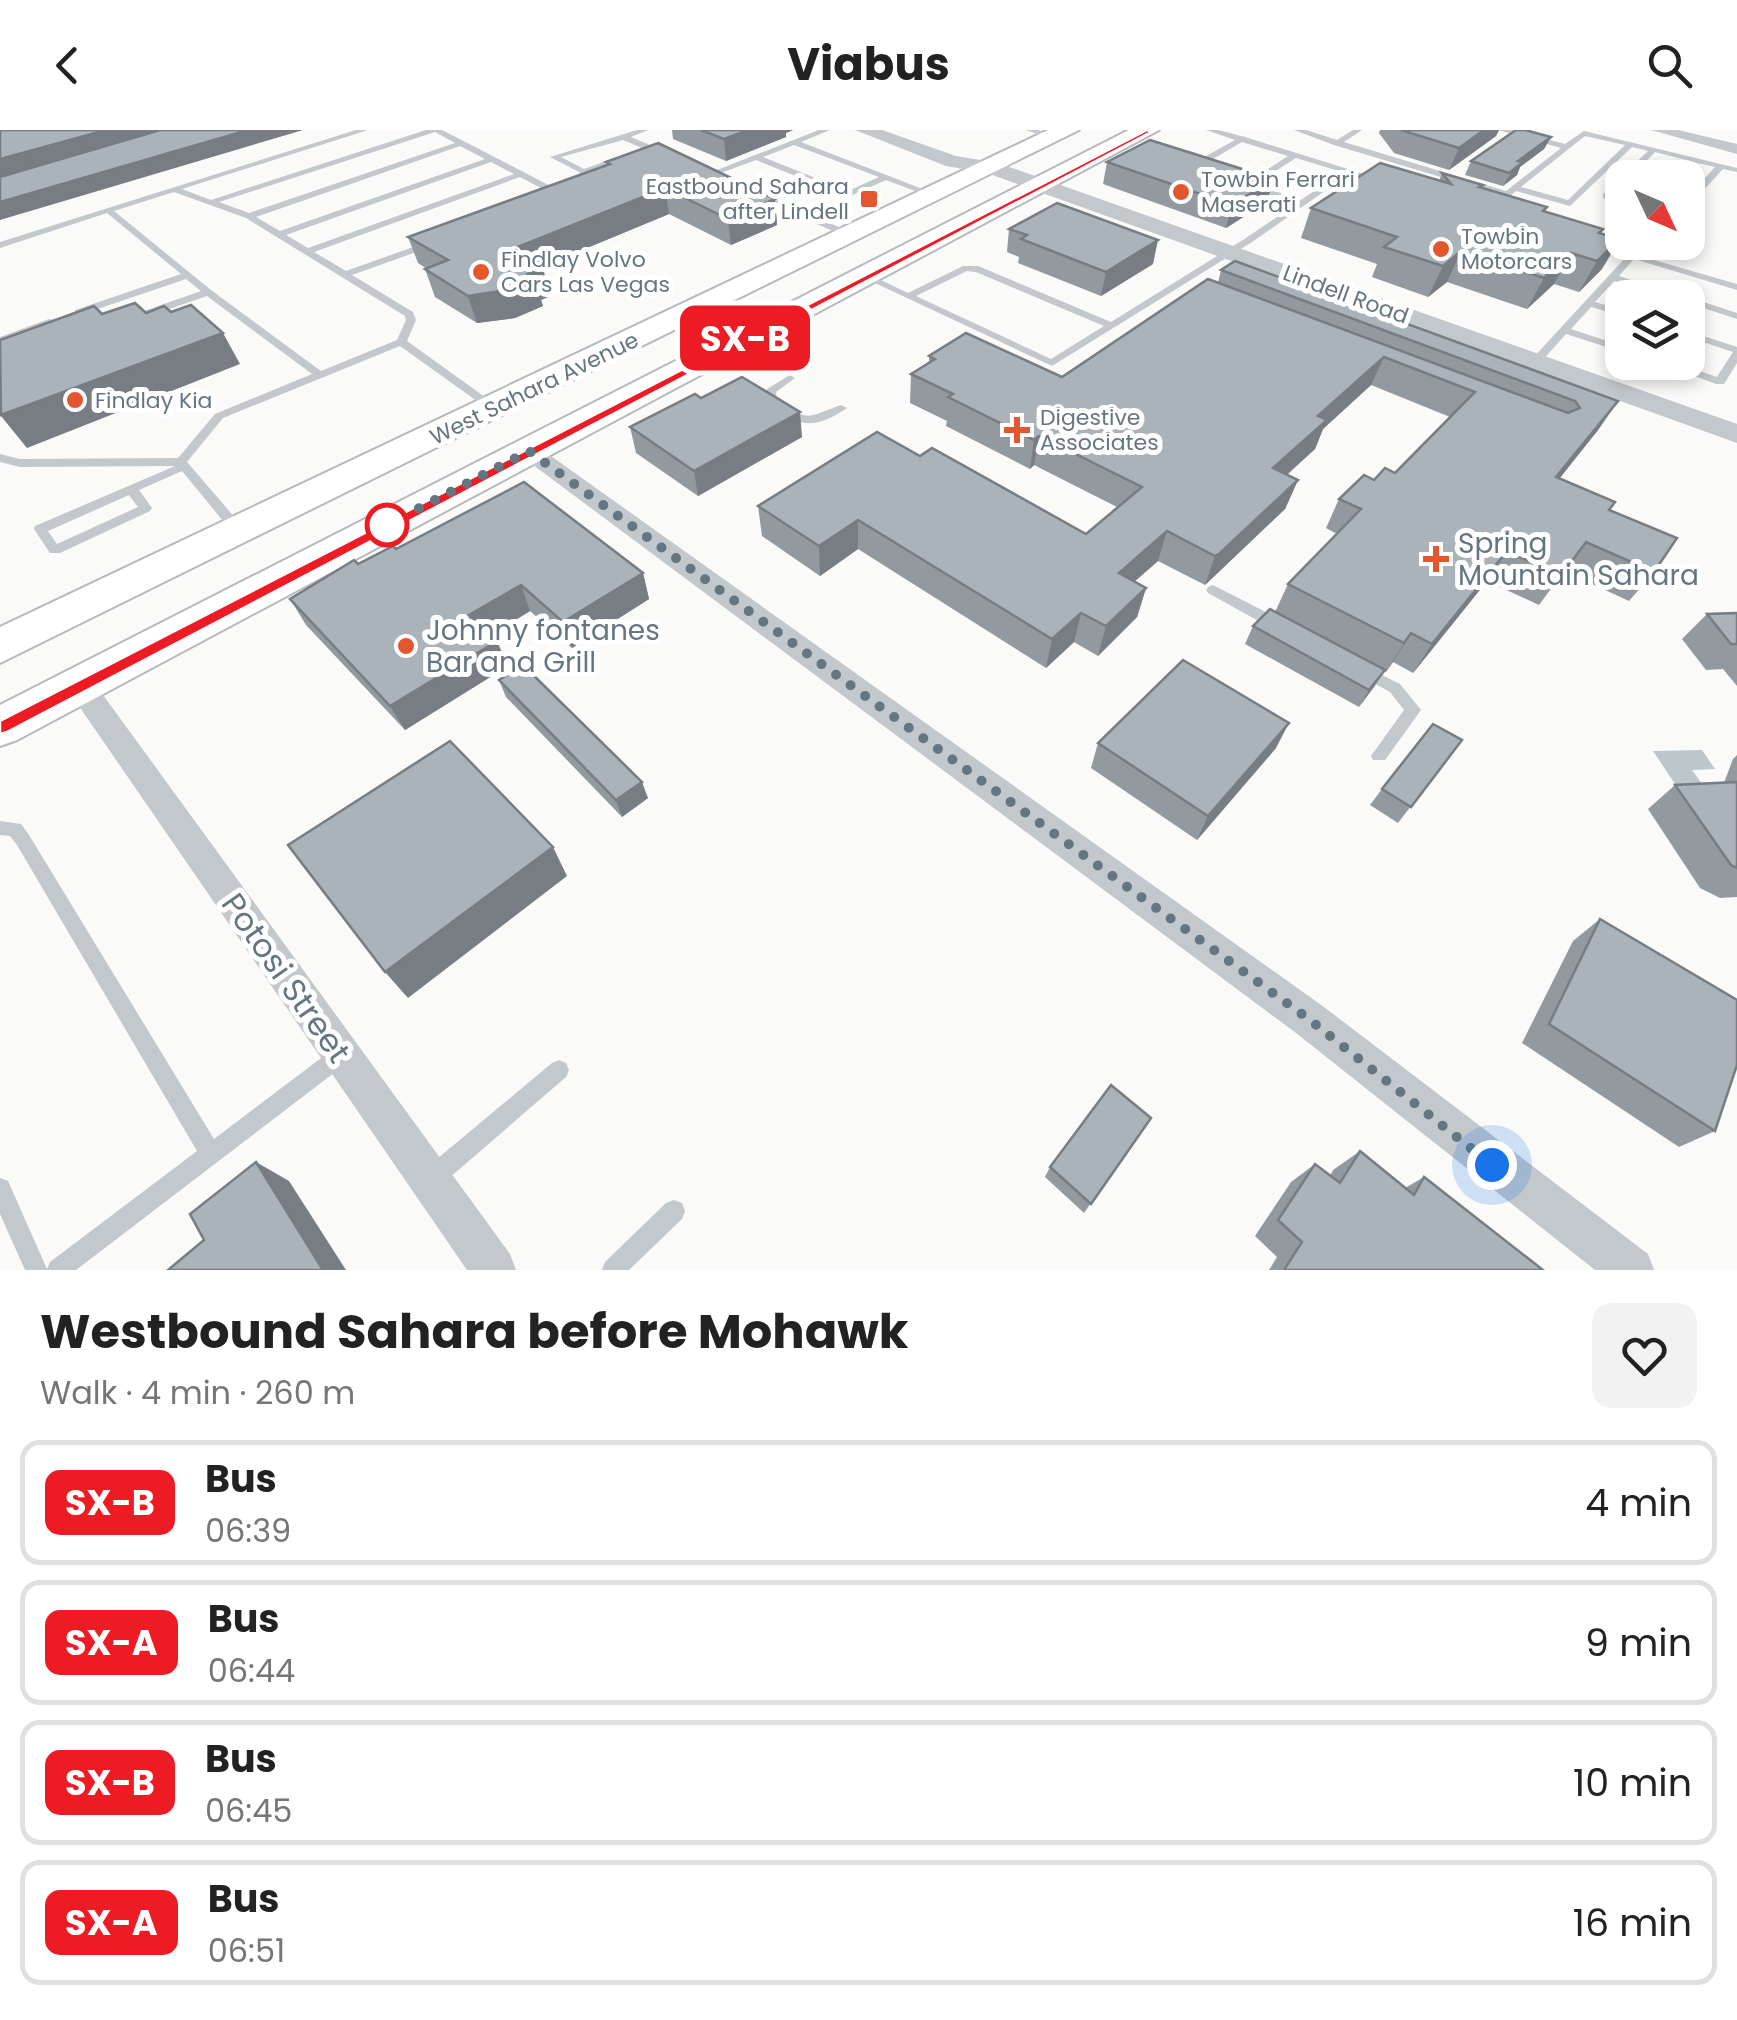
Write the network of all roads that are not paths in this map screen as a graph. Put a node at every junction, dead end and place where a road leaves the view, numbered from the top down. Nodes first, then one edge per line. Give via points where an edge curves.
1 (364, 130) edge
2 (435, 130) edge
3 (611, 130) edge
4 (644, 130) edge
5 (826, 130) edge
6 (864, 130) edge
7 (1147, 130) edge
8 (1210, 130) edge
9 (1298, 130) edge
10 (1358, 130) edge
11 (1573, 130) edge
12 (1659, 130) edge
13 (1507, 131) edge
14 (1586, 131) edge
15 (1050, 132) edge
16 (624, 137) junction
17 (1242, 139) junction
18 (794, 142) junction
19 (1337, 142) junction
20 (461, 143) junction
21 (1497, 144) edge
22 (1632, 144) junction
23 (1567, 146) junction
24 (650, 148) junction
25 (1737, 148) edge
26 (1652, 150) junction
27 (1294, 155) junction
28 (756, 157) junction
29 (492, 159) junction
30 (1691, 159) joint
31 (1642, 160) edge
32 (680, 161) edge
33 (1466, 166) edge
34 (1721, 166) junction
35 (696, 168) edge
36 (971, 169) junction
37 (1737, 170) edge
38 (1348, 171) junction
39 (520, 174) junction
40 (711, 174) junction
41 (1210, 174) edge
42 (1450, 176) junction
43 (886, 177) junction
44 (1229, 180) edge
45 (728, 182) edge
46 (1384, 182) edge
47 (1705, 183) edge
48 (1248, 186) junction
49 (174, 189) junction
50 (744, 189) edge
51 (1518, 189) junction
52 (1031, 191) junction
53 (934, 195) junction
54 (543, 201) edge
55 (212, 202) junction
56 (1302, 203) junction
57 (109, 211) junction
58 (250, 216) junction
59 (280, 234) junction
60 (852, 236) junction
61 (1578, 240) edge
62 (436, 241) edge
63 (0, 245) edge
64 (1605, 248) edge
65 (309, 251) junction
66 (1218, 259) junction
67 (1628, 260) edge
68 (1646, 260) edge
69 (347, 274) junction
70 (188, 275) junction
71 (864, 276) junction
72 (1612, 277) junction
73 (1621, 280) edge
74 (1737, 287) edge
75 (1172, 288) junction
76 (208, 292) junction
77 (1188, 294) edge
78 (909, 296) junction
79 (1589, 303) junction
80 (1705, 306) edge
81 (1605, 308) edge
82 (139, 316) edge
83 (1737, 316) edge
84 (1362, 322) junction
85 (1112, 326) junction
86 (1564, 330) junction
87 (0, 340) edge
88 (1705, 340) edge
89 (401, 342) junction
90 (1605, 343) edge
91 (1737, 352) edge
92 (596, 358) junction
93 (1535, 362) junction
94 (320, 375) junction
95 (1705, 377) edge
96 (790, 378) dead end
97 (492, 407) junction
98 (841, 408) dead end
99 (1737, 434) edge
100 (529, 451) junction
101 (0, 458) edge
102 (1737, 461) edge
103 (182, 464) junction
104 (131, 489) junction
105 (422, 507) junction
106 (238, 530) junction
107 (1213, 590) dead end
108 (1296, 634) edge
109 (0, 646) edge
110 (1345, 661) edge
111 (80, 685) junction
112 (0, 727) edge
113 (1378, 756) dead end
114 (0, 828) edge
115 (340, 1056) junction
116 (559, 1070) dead end
117 (211, 1154) junction
118 (430, 1180) junction
119 (0, 1189) edge
120 (674, 1210) dead end
121 (36, 1270) edge
122 (58, 1270) edge
123 (494, 1270) edge
124 (613, 1270) edge
125 (1632, 1270) edge

1 - 49 lane
2 - 20 lane
2 - 55 lane
3 - 16 lane
4 - 16 lane
5 - 18 lane
6 - 36 street, Lindell Road
7 - 52 main road, West Sahara Avenue
8 - 17 lane
9 - 19 lane
10 - 19 lane
11 - 14 lane
12 - 25 street
13 - 21 lane
13 - 23 lane
14 - 22 lane
14 - 23 lane
15 - 36 main road, West Sahara Avenue
16 - 24 lane
16 - 24 lane via 554,157 583,172
17 - 27 lane
17 - 41 lane via 1192,168
18 - 28 lane
18 - 43 lane
19 - 42 lane
20 - 29 lane
20 - 58 lane
22 - 26 lane
22 - 51 lane via 1570,204
23 - 51 lane
24 - 32 lane
26 - 30 lane
26 - 31 lane
27 - 38 lane
27 - 48 lane
28 - 40 lane
28 - 43 lane via 848,194
29 - 39 lane
29 - 59 lane
30 - 34 lane
33 - 42 lane
34 - 37 lane
34 - 47 lane
35 - 40 lane
36 - 52 street, Lindell Road
36 - 53 main road, West Sahara Avenue
38 - 46 lane
38 - 56 lane
39 - 54 lane via 561,195
39 - 65 lane
40 - 45 lane
42 - 51 lane via 1507,194
43 - 53 lane
44 - 48 lane
48 - 56 lane
49 - 55 lane
49 - 57 lane
50 - 60 lane
52 - 66 street, Lindell Road
52 - 71 main road, West Sahara Avenue
53 - 60 main road, West Sahara Avenue
55 - 58 lane
56 - 66 lane
57 - 63 lane
57 - 70 lane
58 - 59 lane
59 - 65 lane
60 - 92 main road, West Sahara Avenue
61 - 64 lane
62 - 69 lane
65 - 69 lane
66 - 75 lane
66 - 84 street, Lindell Road
66 - 93 street, Lindell Road
67 - 72 lane
68 - 74 lane
69 - 89 lane via 409,314
70 - 76 lane
70 - 87 lane
71 - 78 lane
71 - 100 main road, West Sahara Avenue
72 - 73 lane
72 - 79 lane
75 - 77 lane
75 - 85 lane
76 - 82 lane
76 - 94 lane
78 - 85 lane via 978,268
78 - 85 lane via 1052,363
79 - 81 lane
79 - 86 lane
80 - 83 lane
84 - 93 street via 1397,324 1521,366
84 - 102 street, Lindell Road
86 - 90 lane
86 - 93 lane
88 - 91 lane
89 - 94 lane
89 - 97 lane
91 - 95 lane via 1720,382
92 - 97 main road, West Sahara Avenue
92 - 100 main road via 576,390 534,422 524,438
93 - 99 street, Lindell Road
94 - 103 lane via 220,416
96 - 98 lane via 771,392 771,402 788,414 814,421
97 - 105 main road via 499,420 436,474
97 - 106 main road, West Sahara Avenue
100 - 105 main road, West Sahara Avenue
100 - 125 street via 1310,1020
101 - 103 lane
103 - 104 lane
103 - 106 lane
104 - 104 lane via 94,505 40,529 55,550 146,508
105 - 111 main road, West Sahara Avenue
106 - 109 main road, West Sahara Avenue
107 - 108 lane
110 - 113 lane via 1395,688 1413,710
111 - 112 main road, West Sahara Avenue
111 - 115 street, Potosi Street
114 - 117 lane via 14,829 23,840
115 - 117 lane
115 - 118 street, Potosi Street
116 - 118 lane
117 - 122 lane
118 - 123 street, Potosi Street
119 - 121 lane
120 - 124 lane

